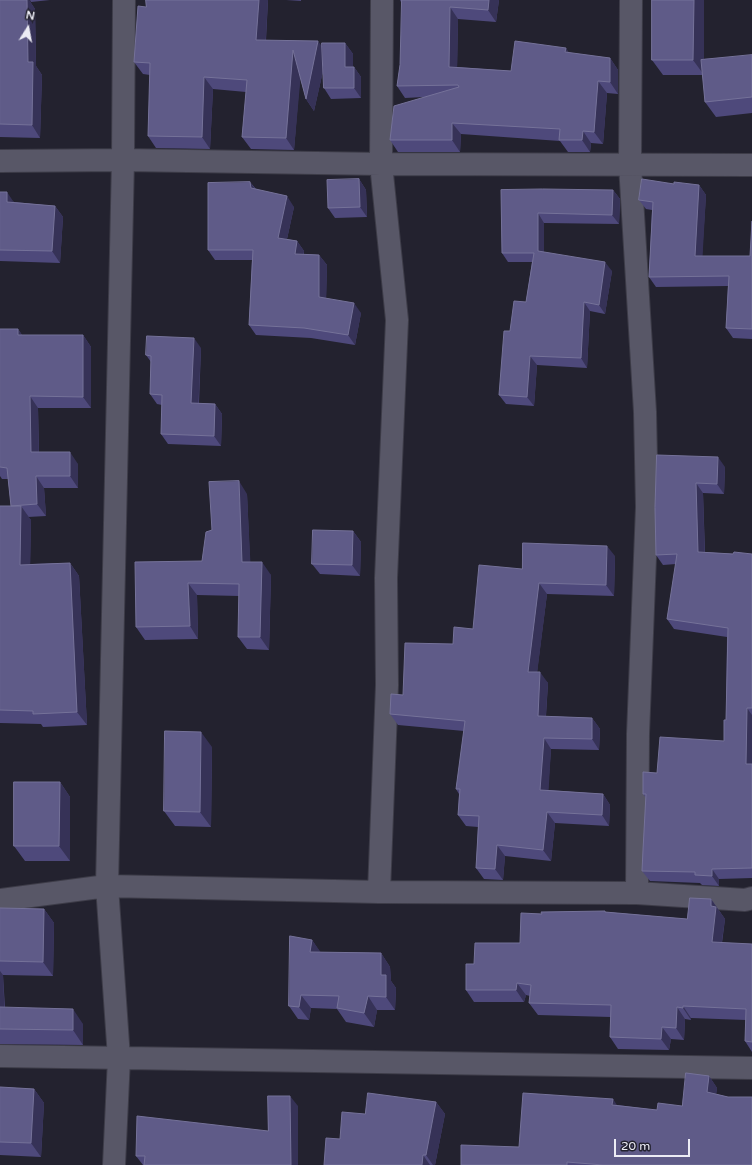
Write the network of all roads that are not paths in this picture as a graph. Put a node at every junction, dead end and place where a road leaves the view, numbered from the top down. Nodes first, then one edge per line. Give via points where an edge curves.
1 (124, 0) edge
2 (382, 0) edge
3 (631, 0) edge
4 (123, 160) junction
5 (0, 161) edge
6 (381, 164) junction
7 (630, 165) junction
8 (752, 165) edge
9 (107, 886) junction
10 (379, 892) junction
11 (637, 893) junction
12 (752, 898) edge
13 (0, 900) edge
14 (0, 1056) edge
15 (120, 1058) junction
16 (752, 1068) edge
17 (114, 1165) edge

1 - 4 street
2 - 6 street
3 - 7 street
4 - 5 street
4 - 6 street
4 - 9 street
6 - 7 street
6 - 10 street via 396,320 386,578 387,685
7 - 8 street
7 - 11 street via 645,412 647,507 638,734
9 - 10 street
9 - 13 street
9 - 15 street
10 - 11 street
11 - 12 street via 745,900
14 - 15 street
15 - 16 street
15 - 17 street

